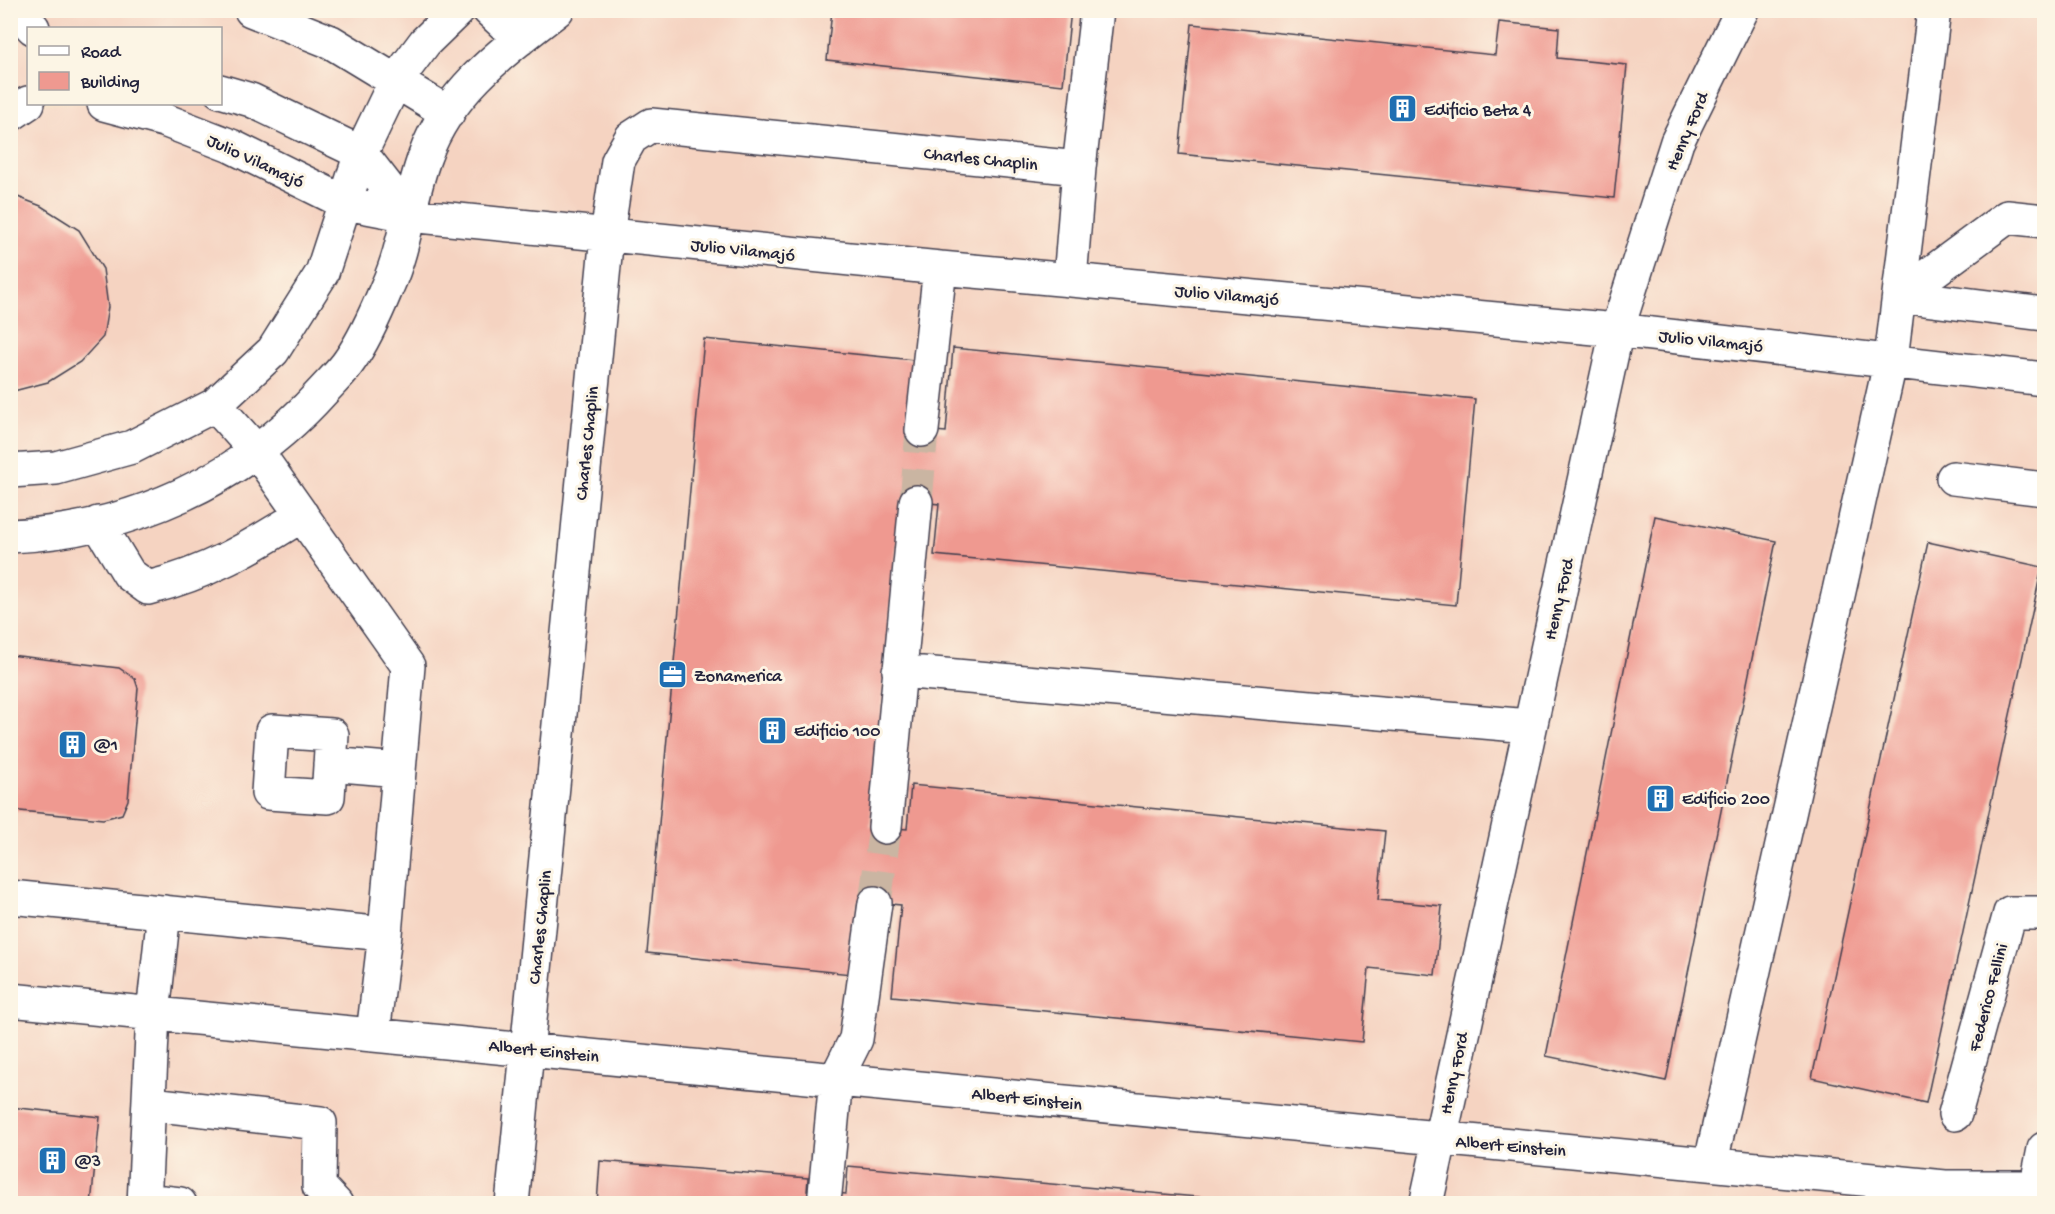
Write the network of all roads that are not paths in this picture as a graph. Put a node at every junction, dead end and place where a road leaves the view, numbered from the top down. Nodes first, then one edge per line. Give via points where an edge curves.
1 (251, 10) edge
2 (458, 10) edge
3 (489, 10) edge
4 (557, 10) edge
5 (1097, 10) edge
6 (1742, 10) edge
7 (1934, 10) edge
8 (520, 39) junction
9 (395, 82) junction
10 (222, 92) edge
11 (27, 104) edge
12 (108, 105) edge
13 (448, 112) junction
14 (10, 115) edge
15 (361, 153) junction
16 (1079, 168) junction
17 (346, 203) junction
18 (409, 215) junction
19 (2044, 221) edge
20 (607, 236) junction
21 (940, 268) junction
22 (1070, 280) junction
23 (1900, 296) junction
24 (2044, 314) edge
25 (1617, 330) junction
26 (1891, 359) junction
27 (2044, 379) edge
28 (214, 405) junction
29 (922, 430) tunnel mouth
30 (258, 453) junction
31 (10, 471) edge
32 (1953, 478) dead end
33 (2044, 489) edge
34 (916, 502) tunnel mouth
35 (302, 515) junction
36 (98, 523) junction
37 (10, 536) edge
38 (899, 670) junction
39 (1529, 726) junction
40 (330, 764) dead end
41 (399, 770) junction
42 (885, 827) tunnel mouth
43 (10, 897) edge
44 (875, 903) tunnel mouth
45 (164, 912) junction
46 (2044, 914) edge
47 (385, 934) junction
48 (10, 1000) edge
49 (153, 1014) junction
50 (373, 1034) junction
51 (527, 1048) junction
52 (836, 1079) junction
53 (151, 1104) junction
54 (1956, 1114) dead end
55 (1439, 1138) junction
56 (2044, 1149) edge
57 (1711, 1162) junction
58 (825, 1192) dead end
59 (2038, 1192) edge
60 (1943, 1195) edge
61 (145, 1202) edge
62 (180, 1203) edge
63 (336, 1203) edge
64 (512, 1203) edge
65 (1426, 1203) edge

1 - 9 lane via 331,42
2 - 9 lane via 425,42
3 - 8 lane
4 - 8 lane
5 - 16 lane
6 - 25 lane, Henry Ford via 1677,142
7 - 23 lane
8 - 13 lane via 476,75
9 - 13 lane
9 - 15 lane
10 - 15 lane via 251,100
11 - 14 lane
12 - 17 lane, Julio Vilamajó via 164,120 231,146
13 - 18 lane via 425,154
15 - 17 lane
15 - 18 lane
16 - 20 lane, Charles Chaplin via 651,125 631,138 618,161
16 - 22 lane
17 - 18 lane, Julio Vilamajó
17 - 28 lane via 322,273 273,351
18 - 20 lane, Julio Vilamajó
18 - 30 lane via 388,285 351,360
19 - 23 lane via 2007,218
20 - 21 lane, Julio Vilamajó
20 - 51 lane, Charles Chaplin
21 - 22 lane, Julio Vilamajó
21 - 29 lane
22 - 25 lane, Julio Vilamajó
23 - 24 lane
23 - 26 lane
25 - 26 lane, Julio Vilamajó
25 - 39 lane, Henry Ford
26 - 27 lane, Julio Vilamajó
26 - 57 lane
28 - 30 lane
28 - 31 lane via 132,447 56,468
30 - 35 lane
30 - 36 lane via 204,486
32 - 33 lane
34 - 38 lane
35 - 36 lane via 238,554 188,578 148,588 129,574
35 - 41 lane via 408,666
36 - 37 lane via 46,534
38 - 39 lane
38 - 42 lane
39 - 55 lane, Henry Ford
40 - 41 lane
41 - 47 lane
43 - 45 lane
44 - 52 lane via 856,1039
45 - 47 lane
45 - 49 lane
46 - 54 lane, Federico Fellini via 2010,913
47 - 50 lane
48 - 49 lane, Albert Einstein
49 - 50 lane, Albert Einstein
49 - 53 lane
50 - 51 lane, Albert Einstein
51 - 52 lane, Albert Einstein
51 - 64 lane, Charles Chaplin
52 - 55 lane, Albert Einstein
52 - 58 lane
53 - 61 lane
53 - 63 lane via 320,1123 319,1186
55 - 57 lane, Albert Einstein
55 - 65 lane, Henry Ford
56 - 59 lane
57 - 60 lane, Albert Einstein
59 - 60 lane, Albert Einstein
61 - 62 lane

